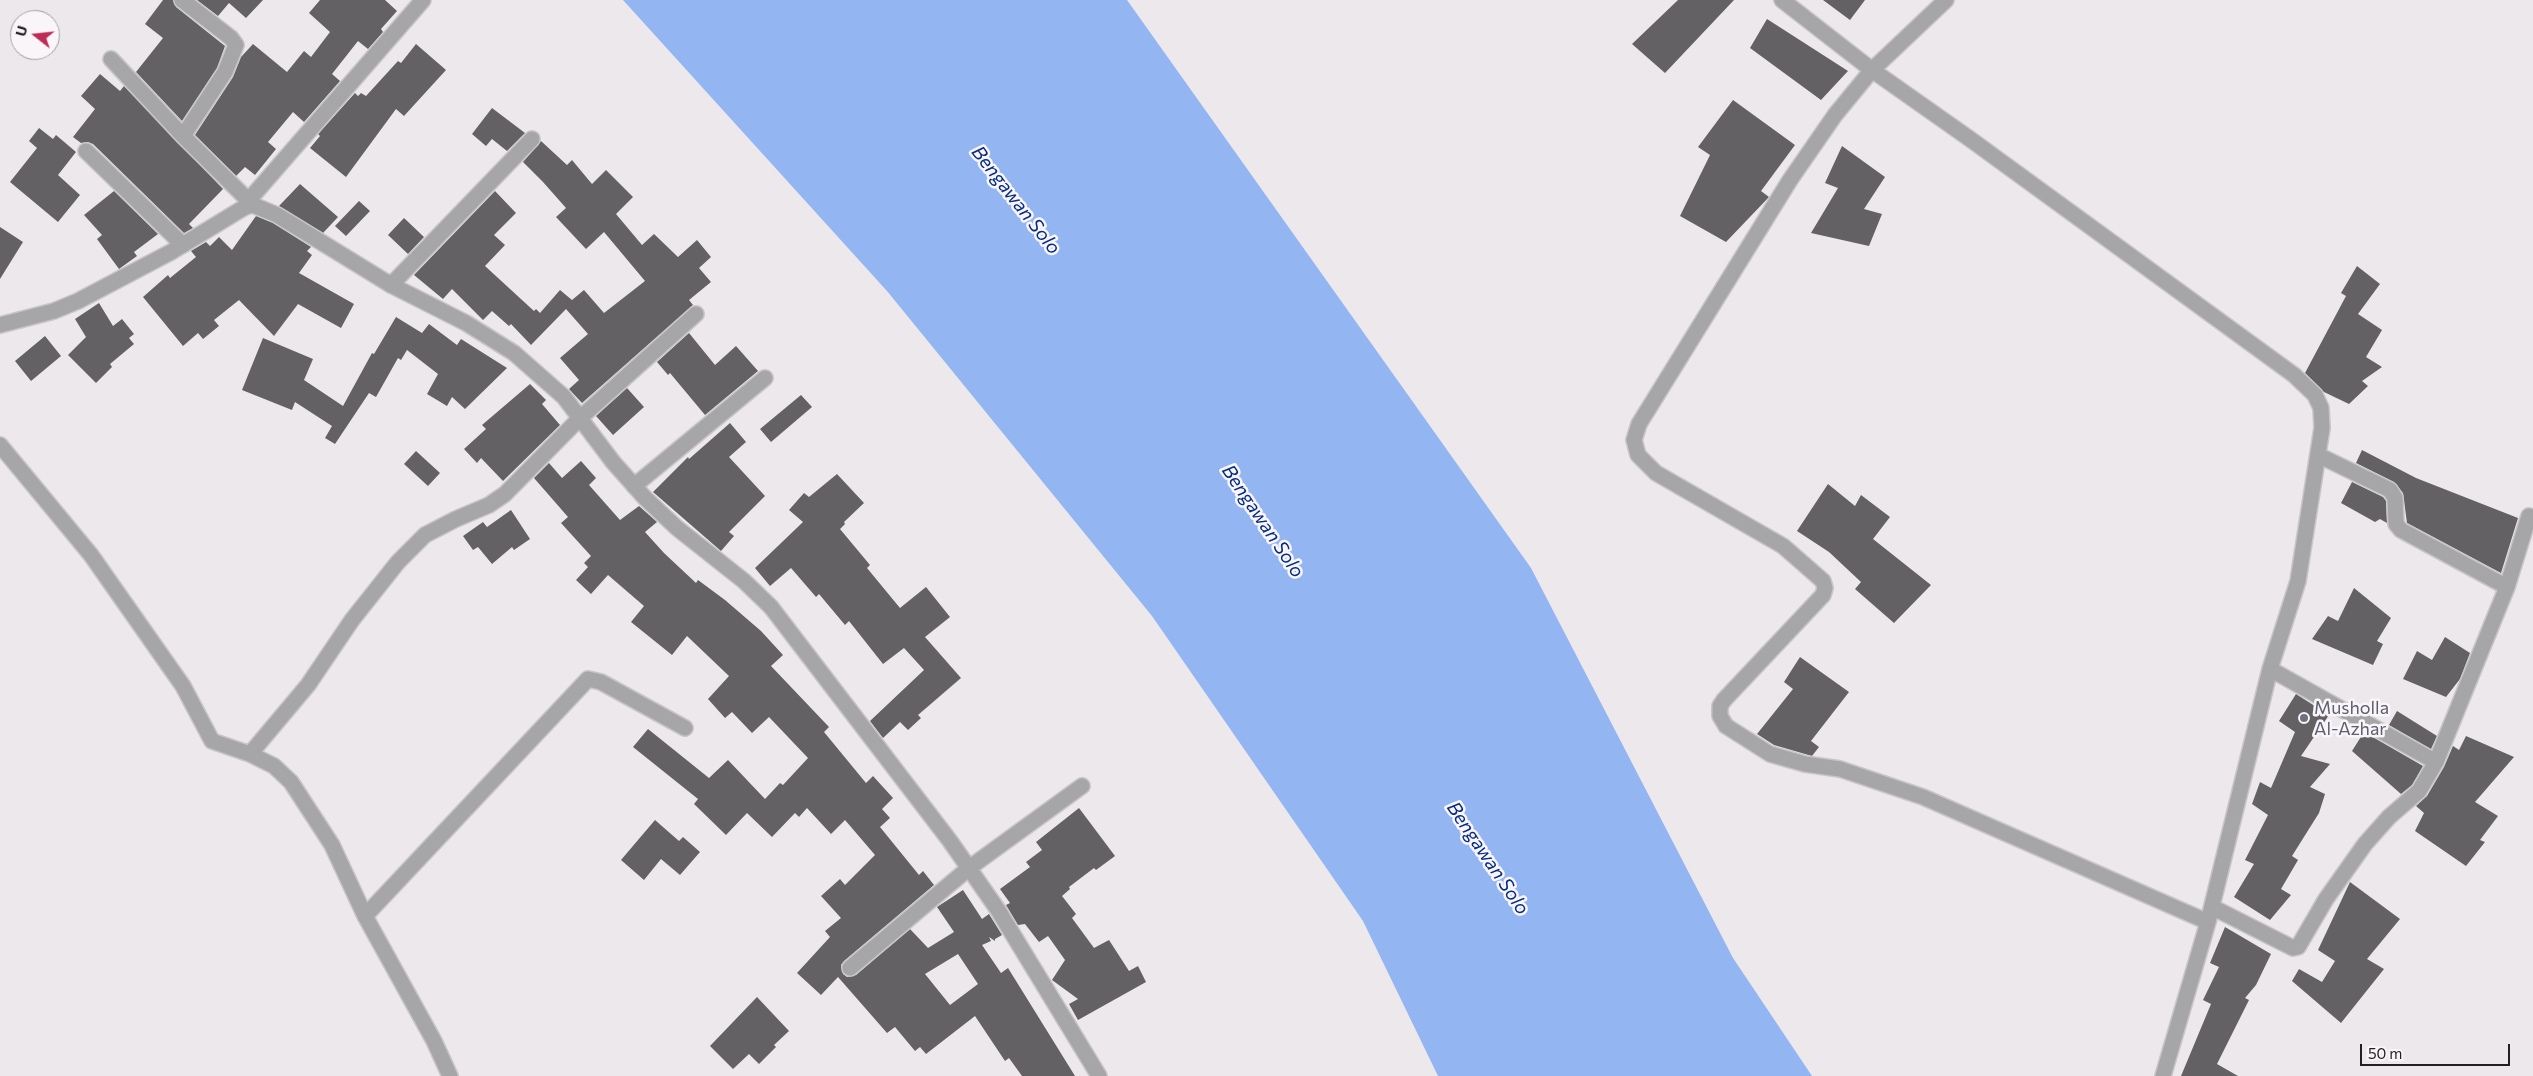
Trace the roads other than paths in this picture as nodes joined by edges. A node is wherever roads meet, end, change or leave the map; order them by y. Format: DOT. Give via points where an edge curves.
graph roads {
  1 [pos="182,0"];
  2 [pos="423,0"];
  3 [pos="1782,0"];
  4 [pos="1946,0"];
  5 [pos="111,59"];
  6 [pos="1872,70"];
  7 [pos="183,136"];
  8 [pos="532,139"];
  9 [pos="86,151"];
  10 [pos="251,202"];
  11 [pos="183,245"];
  12 [pos="391,285"];
  13 [pos="696,314"];
  14 [pos="0,325"];
  15 [pos="765,378"];
  16 [pos="579,419"];
  17 [pos="0,445"];
  18 [pos="2318,455"];
  19 [pos="634,486"];
  20 [pos="2529,516"];
  21 [pos="2507,587"];
  22 [pos="2270,668"];
  23 [pos="685,728"];
  24 [pos="250,754"];
  25 [pos="2436,762"];
  26 [pos="1082,786"];
  27 [pos="969,868"];
  28 [pos="2212,907"];
  29 [pos="365,916"];
  30 [pos="2208,922"];
  31 [pos="850,968"];
  32 [pos="450,1076"];
  33 [pos="1099,1076"];
  34 [pos="2163,1076"];
  1 -- 7 [label="street" via="236,45 225,72"];
  2 -- 10 [label="street"];
  3 -- 6 [label="street"];
  4 -- 6 [label="street"];
  5 -- 7 [label="street"];
  6 -- 18 [label="street" via="2301,380 2315,395 2321,408"];
  6 -- 30 [label="street" via="1835,115 1780,196 1639,424 1634,440 1638,455 1656,473 1783,546 1823,581 1823,595 1724,700 1720,716 1726,726 1770,754 1840,769 1923,797"];
  7 -- 10 [label="street"];
  8 -- 12 [label="street"];
  9 -- 11 [label="street"];
  10 -- 11 [label="street"];
  10 -- 12 [label="street"];
  11 -- 14 [label="street" via="78,301"];
  12 -- 16 [label="street" via="466,323 514,353 564,397"];
  13 -- 16 [label="street"];
  15 -- 19 [label="street"];
  16 -- 19 [label="street"];
  16 -- 24 [label="street" via="505,494 425,536 398,562 352,620 308,685"];
  17 -- 24 [label="street" via="91,555 183,686 212,741"];
  18 -- 21 [label="street" via="2390,490 2395,498 2396,524 2401,530"];
  18 -- 22 [label="street" via="2298,581"];
  19 -- 27 [label="street" via="677,528 744,581 771,607"];
  20 -- 21 [label="street"];
  21 -- 25 [label="street"];
  22 -- 25 [label="street"];
  22 -- 28 [label="street"];
  23 -- 29 [label="street" via="601,682 588,679"];
  24 -- 29 [label="street" via="274,766 291,782 332,845"];
  25 -- 28 [label="street" via="2419,791 2389,817 2366,844 2296,948"];
  26 -- 27 [label="street"];
  27 -- 31 [label="street"];
  27 -- 33 [label="street"];
  28 -- 30 [label="street"];
  29 -- 32 [label="street"];
  30 -- 34 [label="street"];
}
